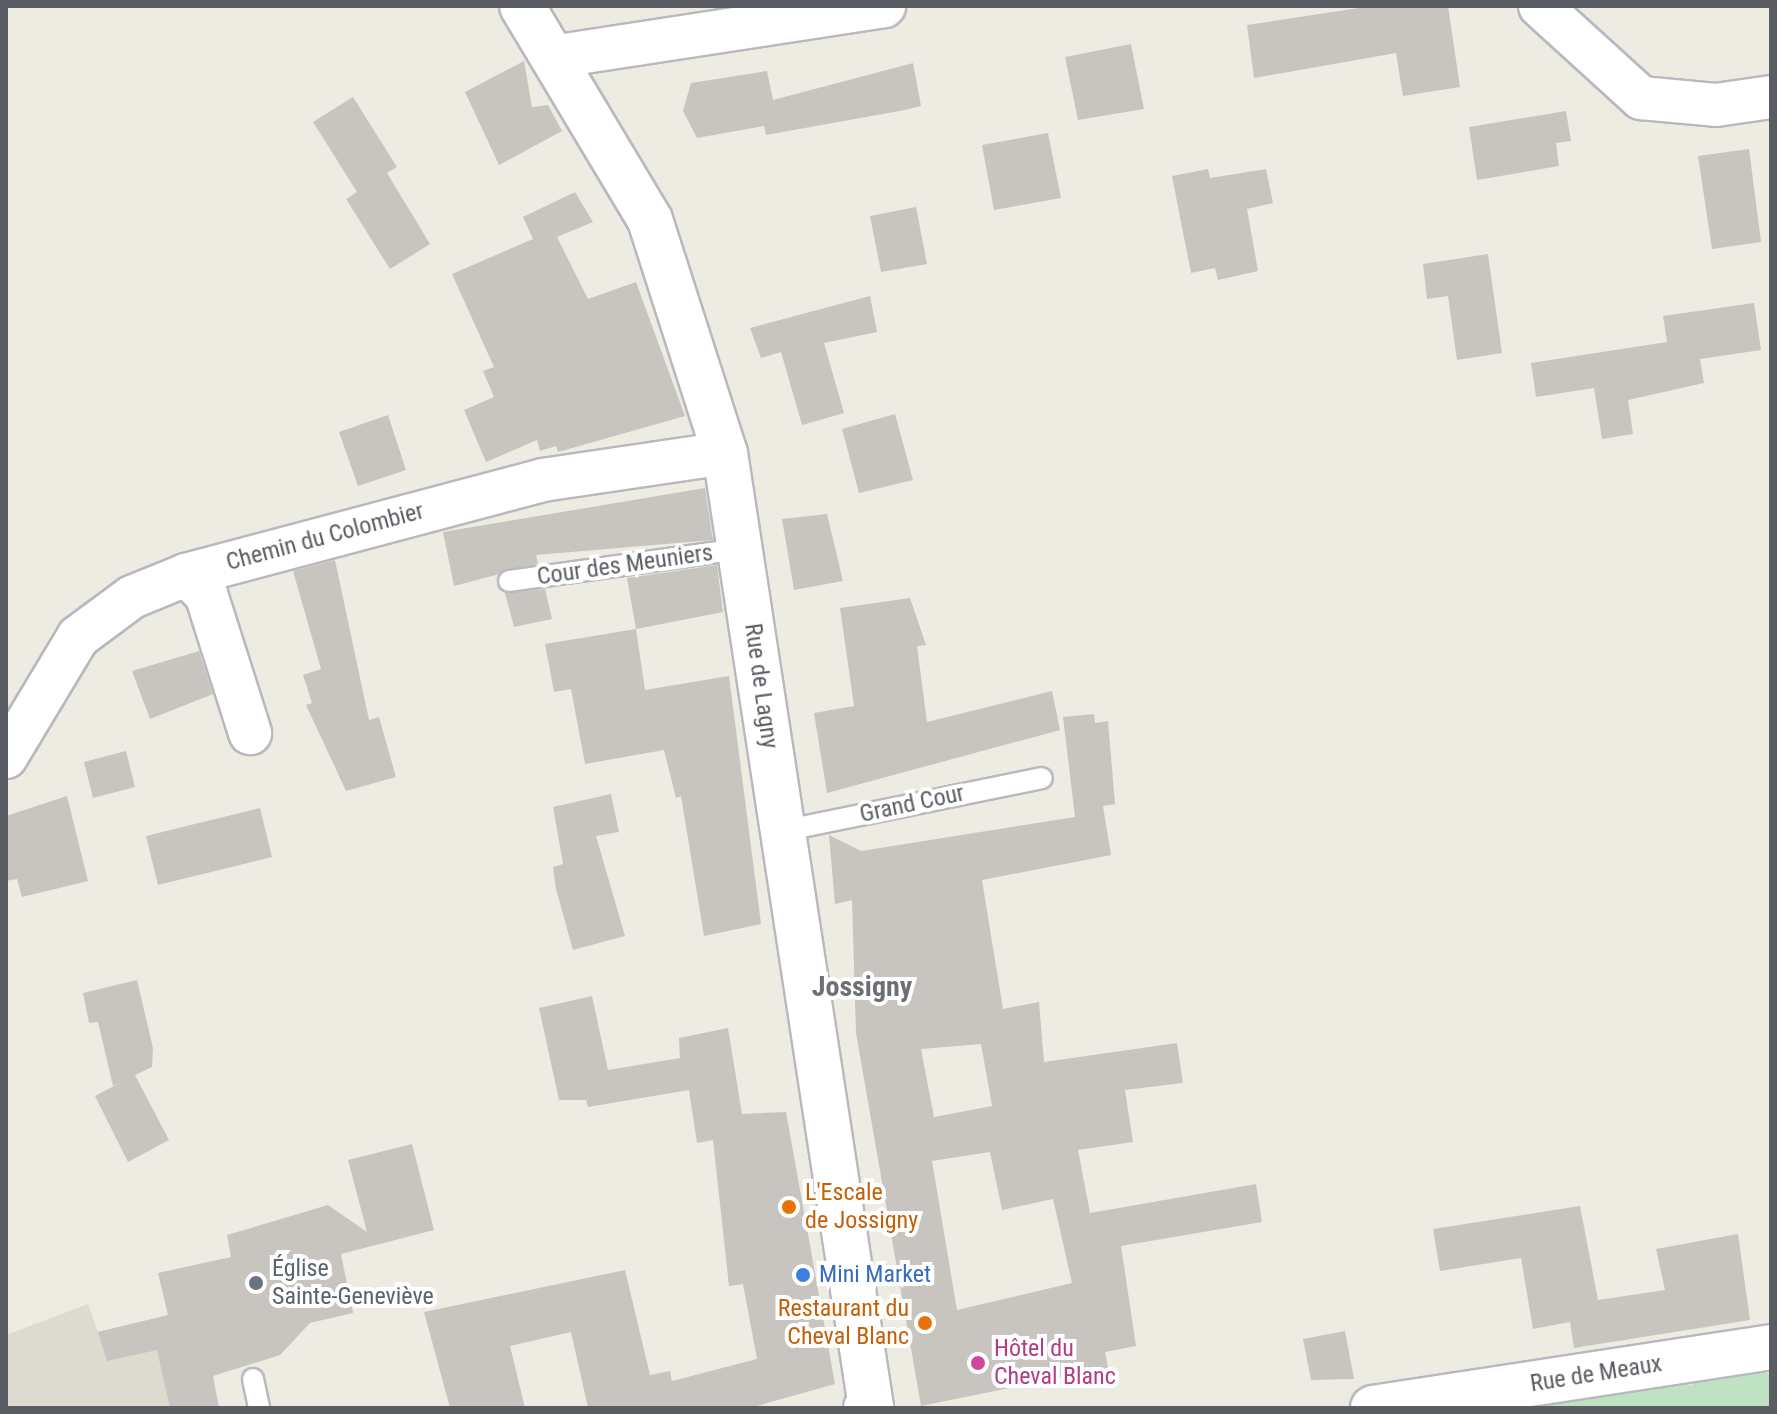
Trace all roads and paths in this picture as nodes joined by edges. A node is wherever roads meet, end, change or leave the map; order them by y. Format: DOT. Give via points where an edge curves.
graph roads {
  1 [pos="522,6"];
  2 [pos="884,6"];
  3 [pos="1540,6"];
  4 [pos="558,56"];
  5 [pos="1771,97"];
  6 [pos="725,453"];
  7 [pos="741,549"];
  8 [pos="186,575"];
  9 [pos="509,581"];
  10 [pos="250,733"];
  11 [pos="6,757"];
  12 [pos="1042,778"];
  13 [pos="782,831"];
  14 [pos="1771,1347"];
  15 [pos="253,1379"];
  16 [pos="259,1408"];
  17 [pos="869,1408"];
  18 [pos="1373,1408"];
  1 -- 4 [label="street, Rue de Lagny"];
  2 -- 4 [label="street"];
  3 -- 5 [label="street" via="1641,98 1716,105"];
  4 -- 6 [label="street, Rue de Lagny" via="650,220"];
  6 -- 7 [label="street, Rue de Lagny"];
  6 -- 8 [label="street, Chemin du Colombier" via="543,480"];
  7 -- 9 [label="lane, Cour des Meuniers"];
  7 -- 13 [label="street, Rue de Lagny"];
  8 -- 10 [label="street" via="206,594"];
  8 -- 11 [label="street, Chemin du Colombier" via="132,597 78,637"];
  12 -- 13 [label="lane, Grand Cour"];
  13 -- 17 [label="street, Rue de Lagny"];
  14 -- 18 [label="street, Rue de Meaux"];
  15 -- 16 [label="lane"];
}
